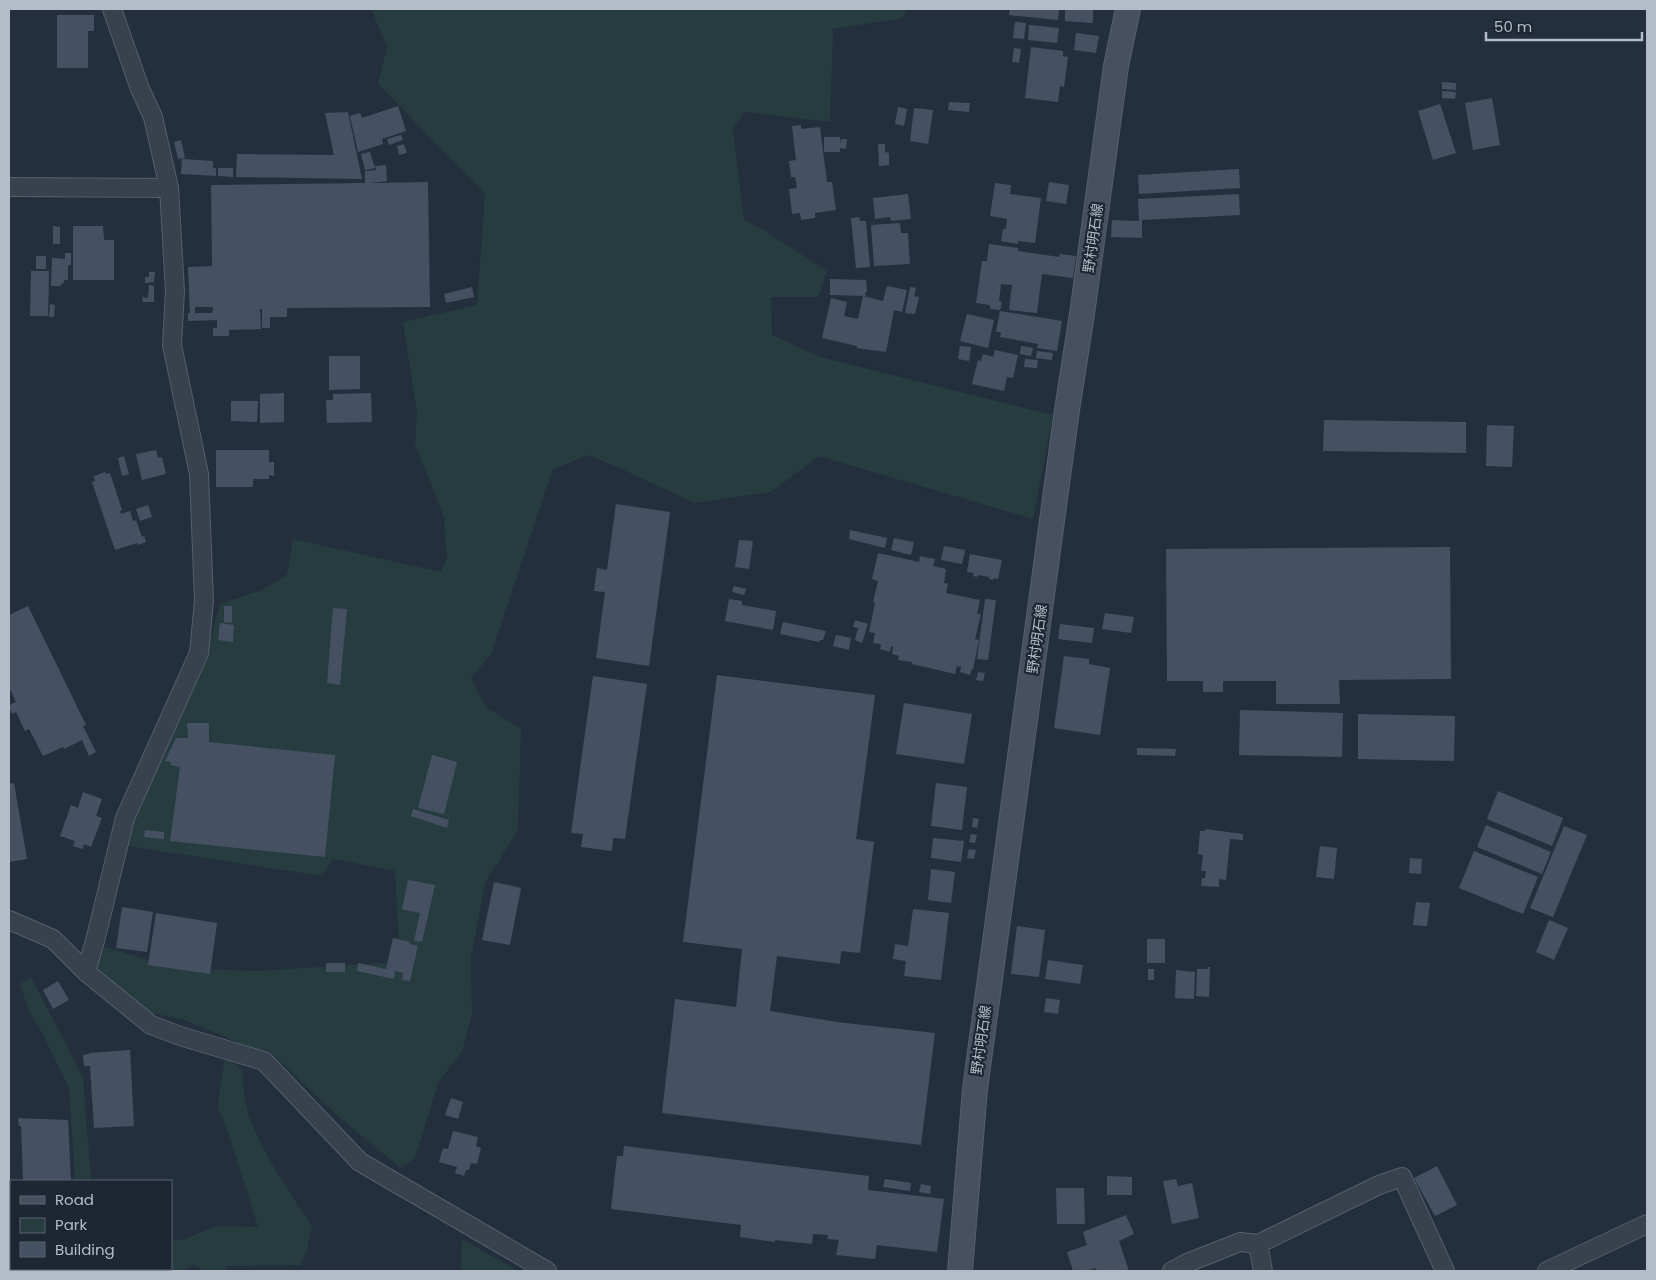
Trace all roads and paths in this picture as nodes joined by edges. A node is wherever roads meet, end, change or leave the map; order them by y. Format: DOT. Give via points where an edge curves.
graph roads {
  1 [pos="112,9"];
  2 [pos="1128,9"];
  3 [pos="9,187"];
  4 [pos="169,188"];
  5 [pos="9,920"];
  6 [pos="86,972"];
  7 [pos="1647,1224"];
  8 [pos="1258,1244"];
  9 [pos="547,1271"];
  10 [pos="960,1271"];
  11 [pos="1172,1271"];
  12 [pos="1263,1271"];
  13 [pos="1444,1271"];
  14 [pos="1547,1271"];
  1 -- 4 [label="street" via="153,117"];
  2 -- 10 [label="main road, 野村明石線" via="1116,66 1065,420 974,1089"];
  3 -- 4 [label="street"];
  4 -- 6 [label="street" via="175,291 172,345 199,474 204,601 199,653 125,818"];
  5 -- 6 [label="street" via="53,939"];
  6 -- 9 [label="street" via="151,1024 264,1061 360,1162"];
  7 -- 14 [label="street"];
  8 -- 11 [label="street" via="1240,1242"];
  8 -- 12 [label="street"];
  8 -- 13 [label="street" via="1402,1177"];
}
